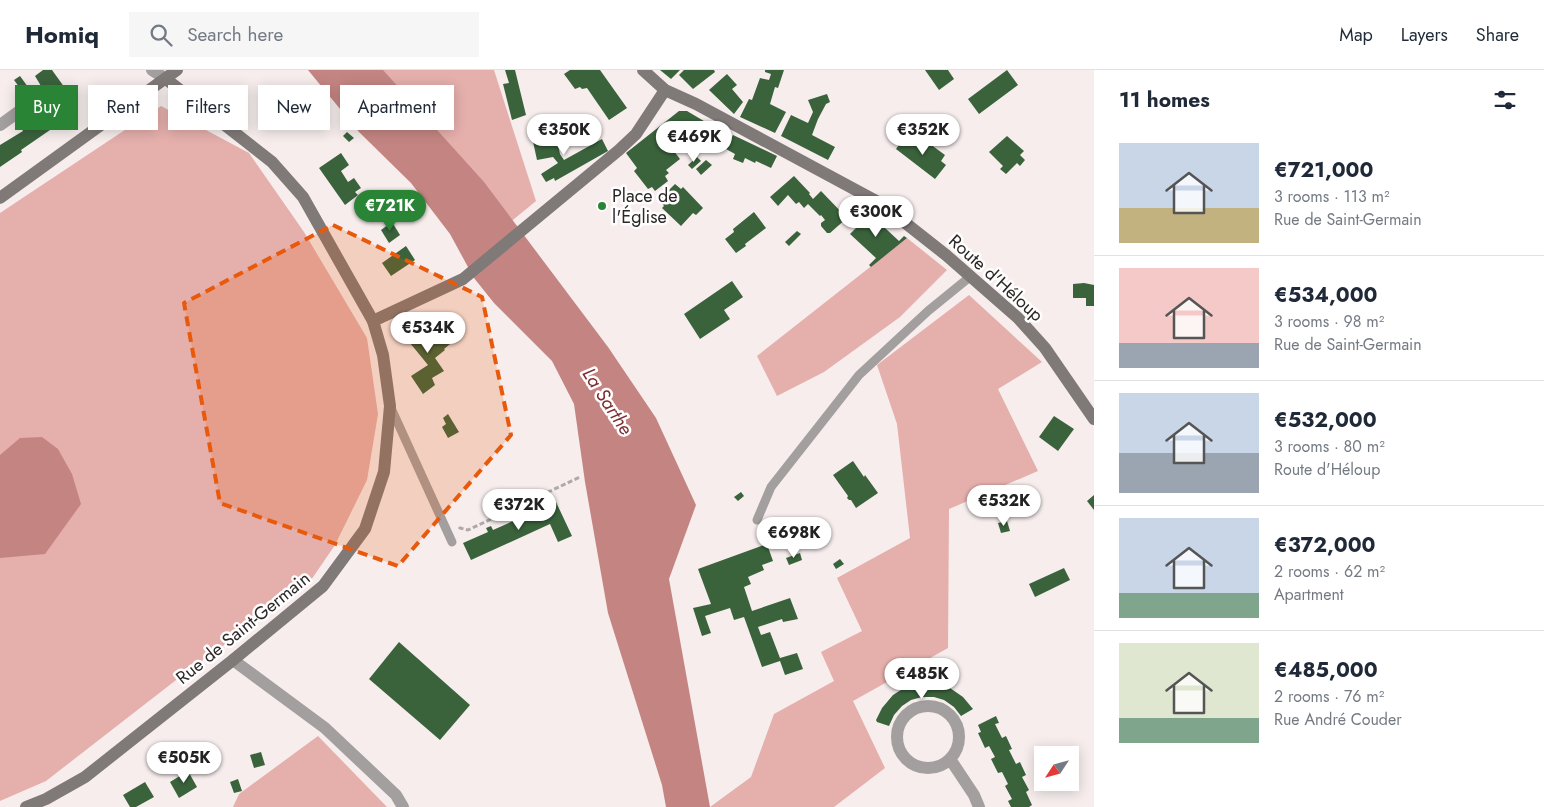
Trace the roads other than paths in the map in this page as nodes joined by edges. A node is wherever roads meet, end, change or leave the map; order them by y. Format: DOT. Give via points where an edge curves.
graph roads {
  1 [pos="152,70"];
  2 [pos="177,70"];
  3 [pos="643,70"];
  4 [pos="166,79"];
  5 [pos="665,90"];
  6 [pos="15,115"];
  7 [pos="0,126"];
  8 [pos="0,198"];
  9 [pos="971,276"];
  10 [pos="373,321"];
  11 [pos="390,406"];
  12 [pos="1094,419"];
  13 [pos="757,520"];
  14 [pos="452,542"];
  15 [pos="233,660"];
  16 [pos="950,759"];
  17 [pos="26,807"];
  18 [pos="403,807"];
  19 [pos="979,807"];
  1 -- 4 [label="street"];
  2 -- 4 [label="street"];
  3 -- 5 [label="street, Route d'Héloup"];
  4 -- 8 [label="street"];
  4 -- 10 [label="street, Rue de Saint-Germain" via="272,162 303,197"];
  5 -- 9 [label="street, Route d'Héloup" via="880,203"];
  5 -- 10 [label="street" via="636,134 619,150 463,280"];
  6 -- 7 [label="street"];
  9 -- 12 [label="street, Route d'Héloup" via="1018,318 1044,348"];
  9 -- 13 [label="lane" via="859,375 771,487"];
  10 -- 11 [label="street, Rue de Saint-Germain" via="383,355"];
  11 -- 14 [label="lane"];
  11 -- 15 [label="street, Rue de Saint-Germain" via="384,472 365,529 324,586"];
  15 -- 17 [label="street, Rue de Saint-Germain" via="85,776"];
  15 -- 18 [label="street" via="325,728 396,795"];
  16 -- 16 [label="street" via="959,740 954,720 947,712 927,706 908,713 902,720 897,740 905,758 923,768 933,768"];
  16 -- 19 [label="street"];
}
